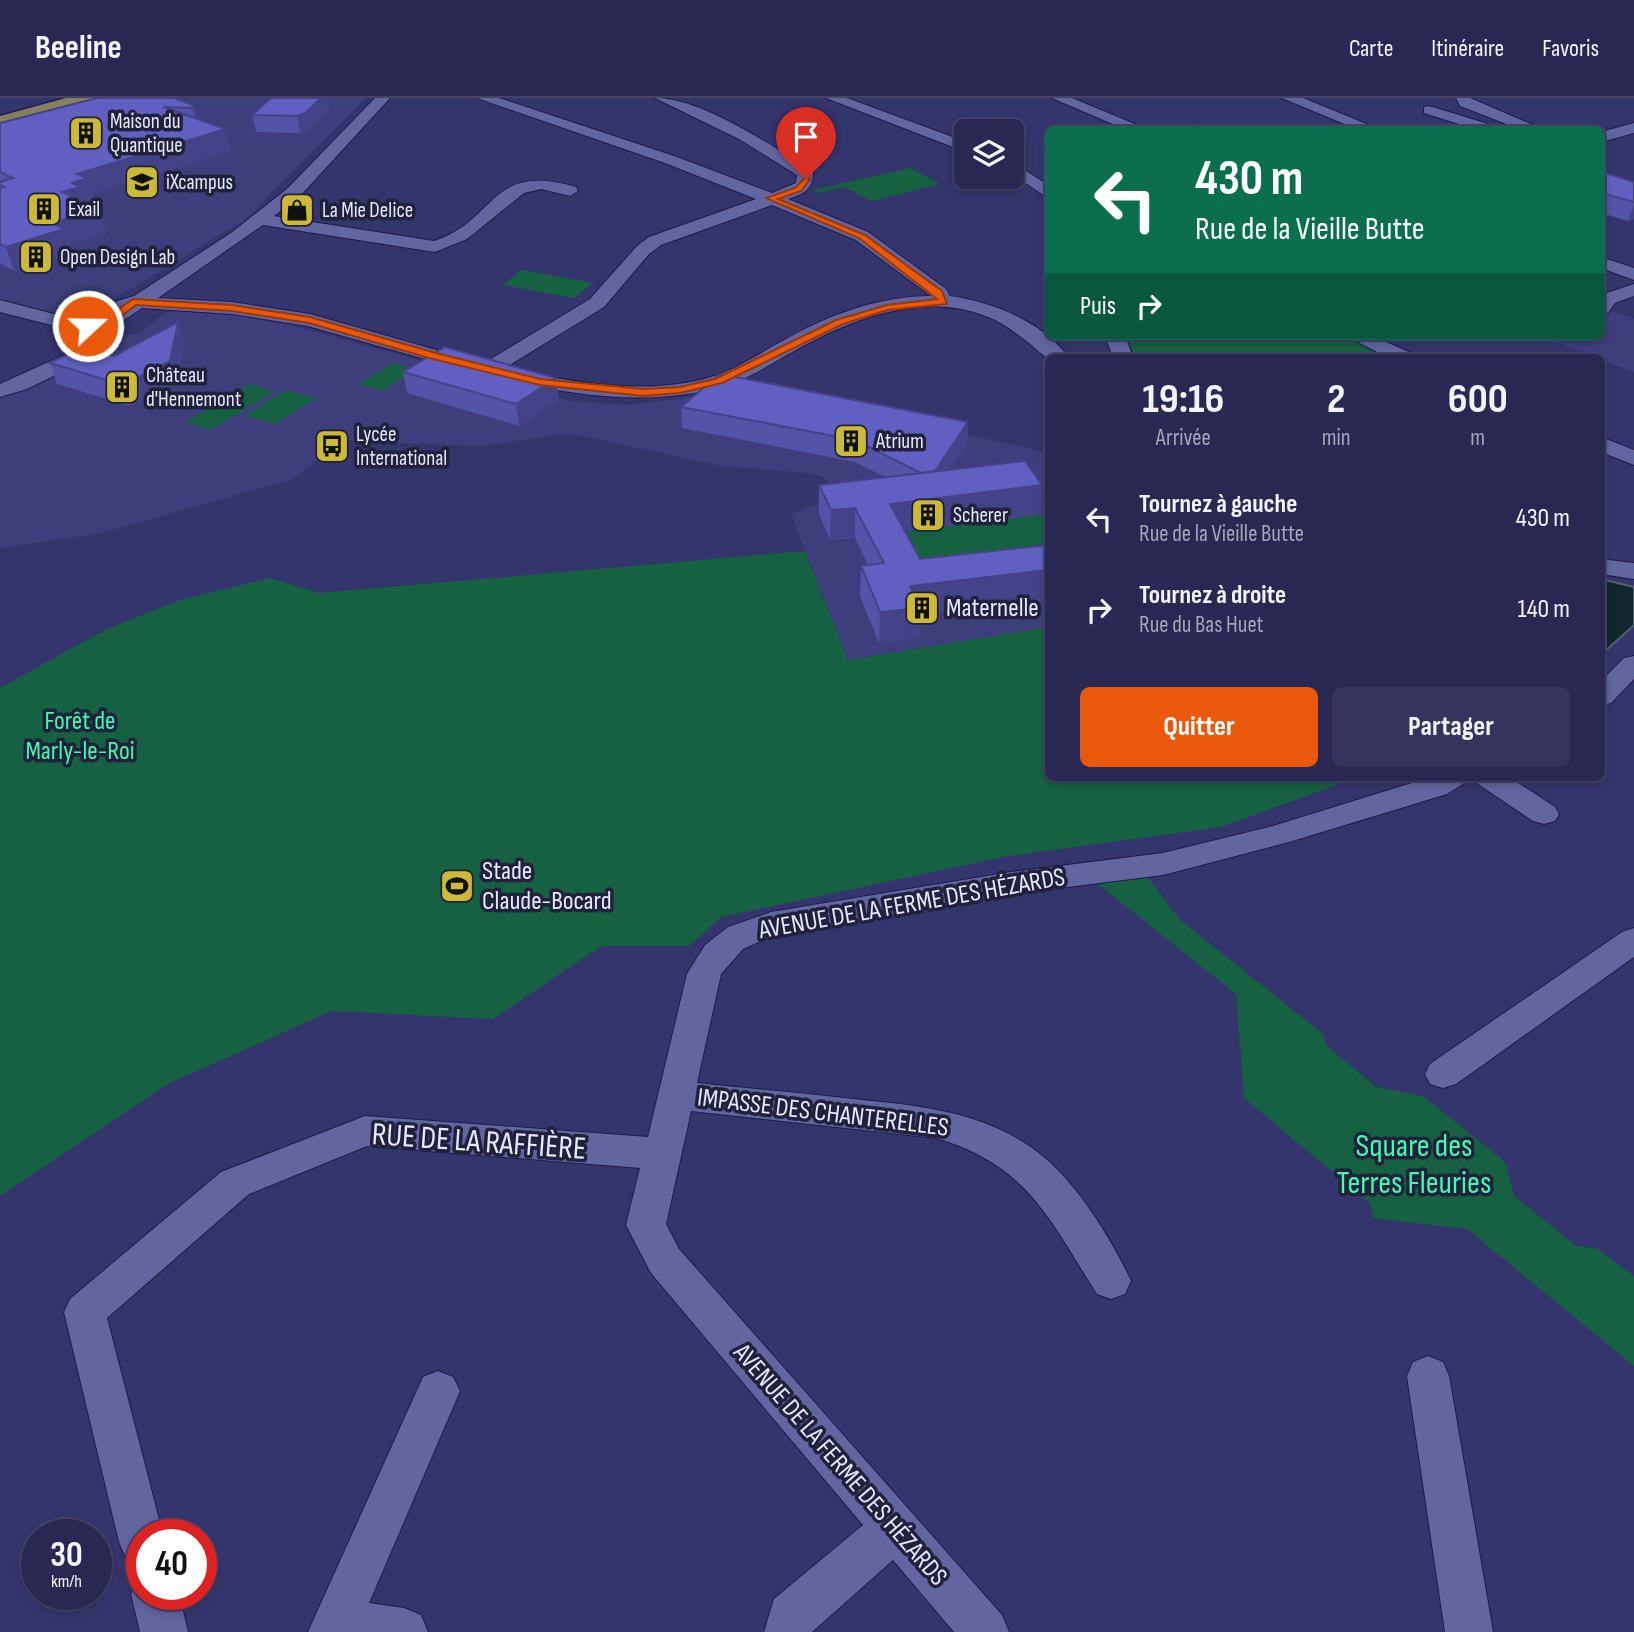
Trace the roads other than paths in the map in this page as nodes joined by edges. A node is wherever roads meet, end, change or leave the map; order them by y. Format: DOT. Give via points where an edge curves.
graph roads {
  1 [pos="86,98"];
  2 [pos="103,98"];
  3 [pos="383,98"];
  4 [pos="487,98"];
  5 [pos="662,98"];
  6 [pos="833,98"];
  7 [pos="1289,98"];
  8 [pos="1463,98"];
  9 [pos="1054,101"];
  10 [pos="1429,110"];
  11 [pos="1506,119"];
  12 [pos="0,124"];
  13 [pos="1106,126"];
  14 [pos="1130,126"];
  15 [pos="1364,126"];
  16 [pos="1470,126"];
  17 [pos="1482,126"];
  18 [pos="1526,126"];
  19 [pos="1634,128"];
  20 [pos="1605,136"];
  21 [pos="954,143"];
  22 [pos="1024,175"];
  23 [pos="1045,190"];
  24 [pos="570,191"];
  25 [pos="770,198"];
  26 [pos="260,219"];
  27 [pos="1605,263"];
  28 [pos="1634,274"];
  29 [pos="1634,290"];
  30 [pos="133,302"];
  31 [pos="943,302"];
  32 [pos="1605,302"];
  33 [pos="0,306"];
  34 [pos="96,324"];
  35 [pos="1365,340"];
  36 [pos="1054,354"];
  37 [pos="1397,354"];
  38 [pos="488,370"];
  39 [pos="0,391"];
  40 [pos="1605,446"];
  41 [pos="1634,458"];
  42 [pos="1605,567"];
  43 [pos="1634,571"];
  44 [pos="1634,664"];
  45 [pos="1605,692"];
  46 [pos="1446,781"];
  47 [pos="1494,781"];
  48 [pos="1544,814"];
  49 [pos="1634,940"];
  50 [pos="1443,1074"];
  51 [pos="677,1095"];
  52 [pos="663,1154"];
  53 [pos="1111,1281"];
  54 [pos="1429,1376"];
  55 [pos="438,1391"];
  56 [pos="136,1519"];
  57 [pos="894,1529"];
  58 [pos="159,1610"];
  59 [pos="164,1632"];
  60 [pos="332,1632"];
  61 [pos="344,1632"];
  62 [pos="404,1632"];
  63 [pos="788,1632"];
  64 [pos="985,1632"];
  65 [pos="1469,1632"];
  1 -- 12 [label="main road"];
  2 -- 12 [label="main road"];
  3 -- 26 [label="street" via="293,193"];
  4 -- 25 [label="street"];
  5 -- 25 [label="street" via="745,136 805,173 798,190"];
  6 -- 21 [label="street"];
  7 -- 15 [label="street"];
  8 -- 11 [label="street" via="1475,108"];
  9 -- 13 [label="street"];
  9 -- 14 [label="street"];
  10 -- 16 [label="street"];
  11 -- 17 [label="street"];
  11 -- 18 [label="street"];
  19 -- 20 [label="street"];
  22 -- 23 [label="street"];
  24 -- 26 [label="street" via="534,184 513,192 453,243 435,247"];
  25 -- 31 [label="street" via="862,236 939,293"];
  25 -- 38 [label="street" via="656,242 643,250 597,303"];
  26 -- 30 [label="street"];
  27 -- 28 [label="street"];
  29 -- 32 [label="street"];
  30 -- 34 [label="street" via="108,322"];
  30 -- 38 [label="street" via="232,308 310,320"];
  31 -- 36 [label="street" via="992,311"];
  31 -- 38 [label="street" via="887,308 840,322 734,375 680,390 593,389"];
  33 -- 34 [label="street" via="81,327"];
  34 -- 39 [label="street" via="83,354 20,386"];
  35 -- 37 [label="street"];
  40 -- 41 [label="street"];
  42 -- 43 [label="street"];
  44 -- 45 [label="street"];
  46 -- 51 [label="street, AVENUE DE LA FERME DES HÉZARDS" via="1278,835 1163,864 998,886 771,924 741,934 716,950 704,974"];
  47 -- 48 [label="street"];
  49 -- 50 [label="street"];
  51 -- 52 [label="street, AVENUE DE LA FERME DES HÉZARDS"];
  51 -- 53 [label="street, IMPASSE DES CHANTERELLES" via="936,1123 967,1132 1032,1170"];
  52 -- 56 [label="street, RUE DE LA RAFFIÈRE" via="365,1130 235,1183 85,1312"];
  52 -- 57 [label="street, AVENUE DE LA FERME DES HÉZARDS" via="646,1225 665,1261"];
  54 -- 65 [label="street"];
  55 -- 60 [label="street"];
  57 -- 63 [label="street" via="791,1616"];
  57 -- 64 [label="street, AVENUE DE LA FERME DES HÉZARDS"];
  58 -- 59 [label="street"];
  61 -- 62 [label="street" via="369,1627"];
}
